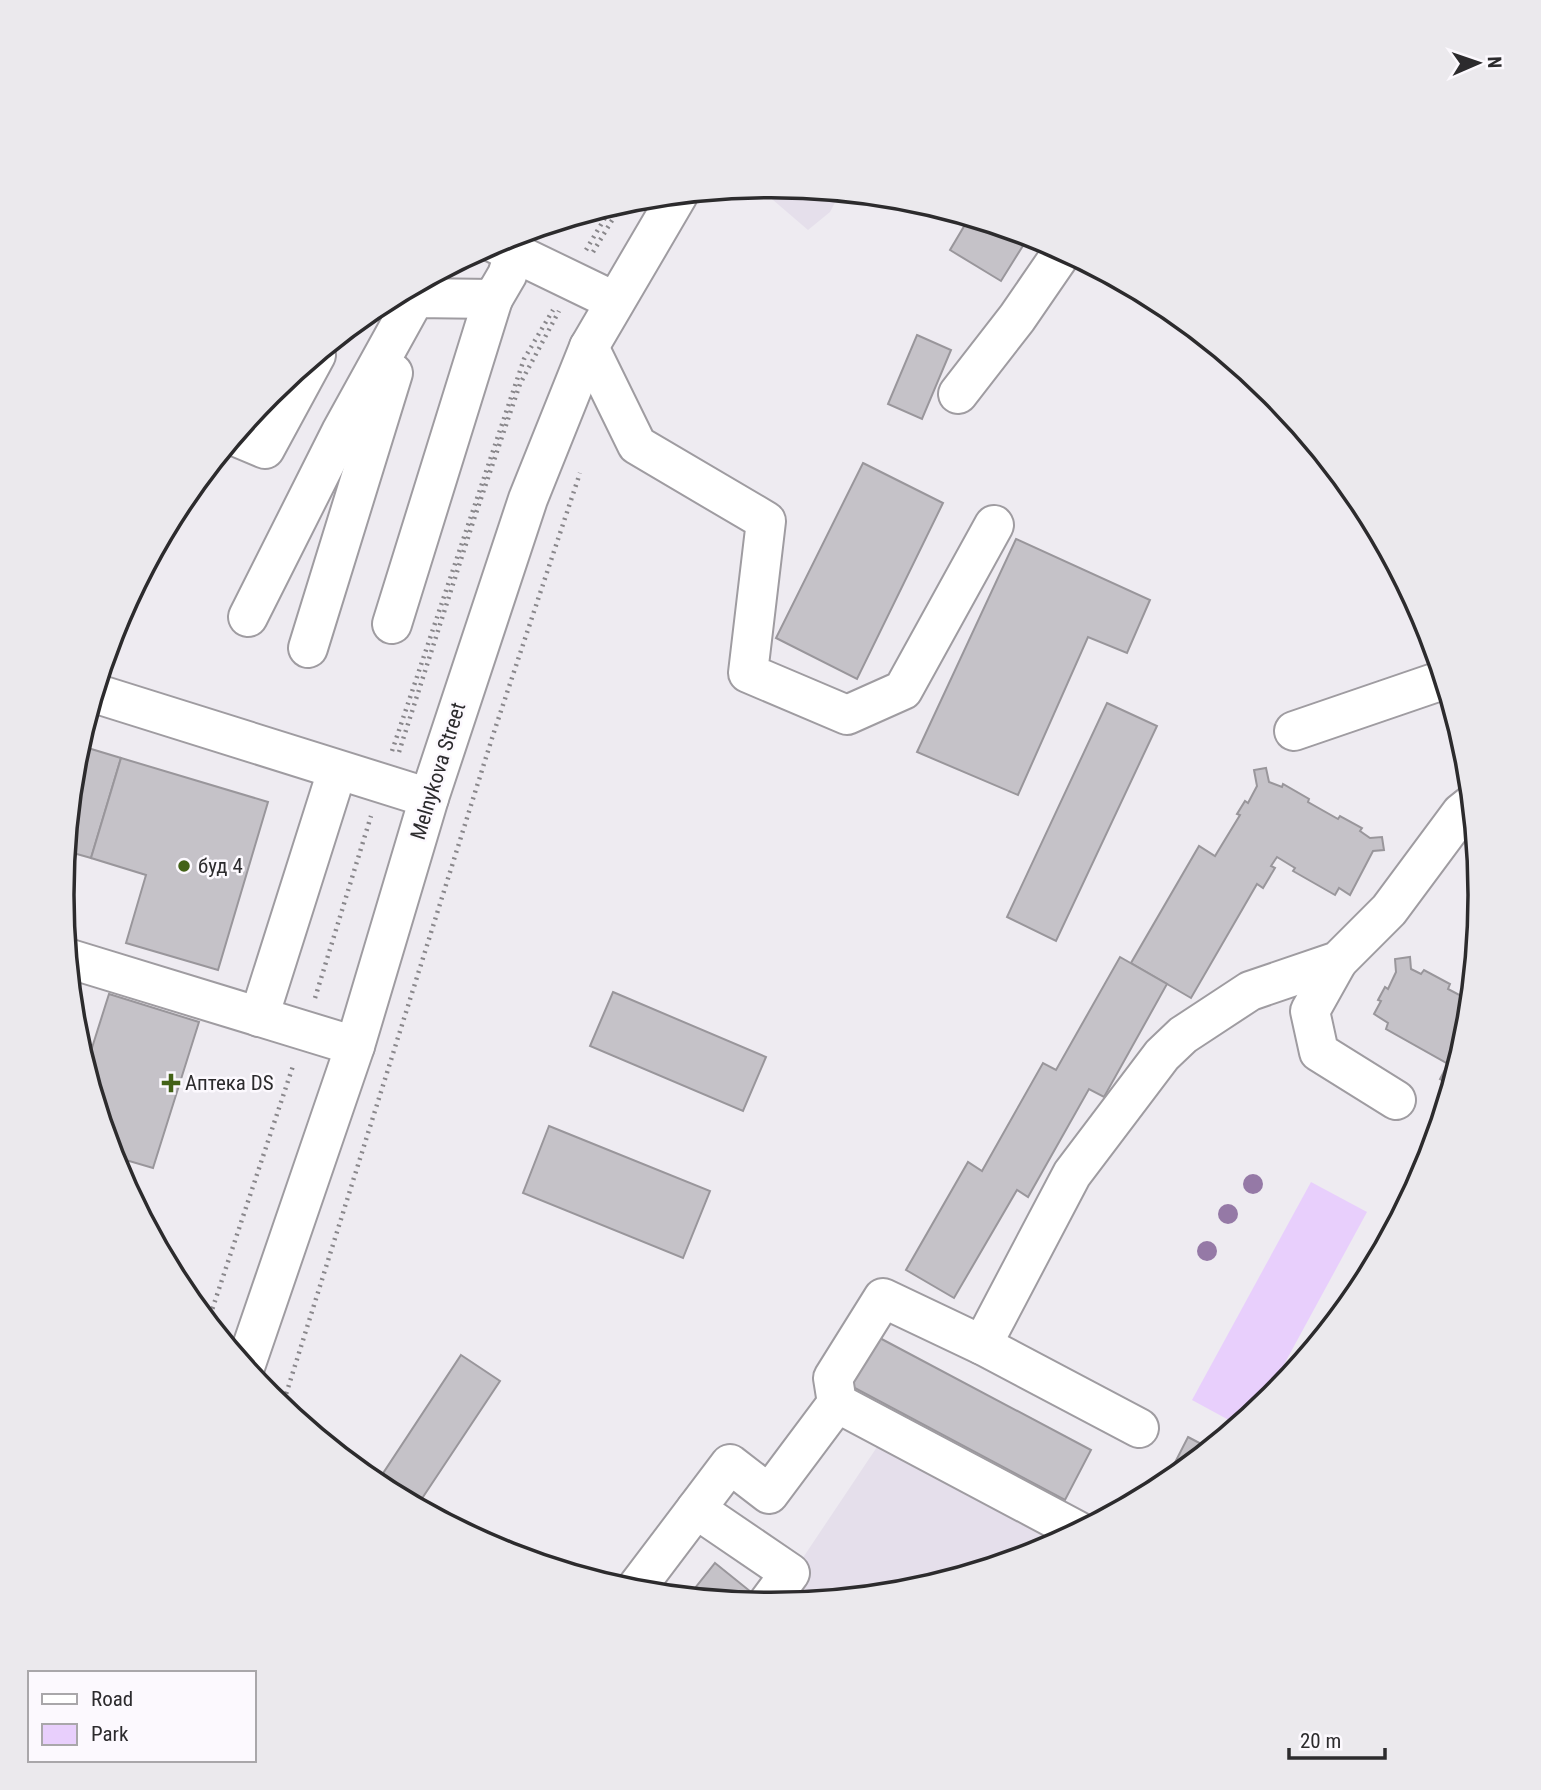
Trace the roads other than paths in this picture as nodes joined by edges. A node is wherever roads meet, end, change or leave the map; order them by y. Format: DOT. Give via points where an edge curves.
graph roads {
  1 [pos="672,205"];
  2 [pos="509,249"];
  3 [pos="504,251"];
  4 [pos="1057,260"];
  5 [pos="415,298"];
  6 [pos="493,299"];
  7 [pos="614,301"];
  8 [pos="589,347"];
  9 [pos="303,378"];
  10 [pos="958,394"];
  11 [pos="242,440"];
  12 [pos="994,525"];
  13 [pos="248,617"];
  14 [pos="392,624"];
  15 [pos="308,648"];
  16 [pos="1435,683"];
  17 [pos="103,695"];
  18 [pos="1294,732"];
  19 [pos="337,771"];
  20 [pos="429,799"];
  21 [pos="1463,812"];
  22 [pos="77,961"];
  23 [pos="1338,961"];
  24 [pos="1250,990"];
  25 [pos="259,1017"];
  26 [pos="1315,1035"];
  27 [pos="355,1046"];
  28 [pos="1395,1100"];
  29 [pos="982,1345"];
  30 [pos="248,1357"];
  31 [pos="837,1404"];
  32 [pos="1139,1428"];
  33 [pos="696,1509"];
  34 [pos="1067,1525"];
  35 [pos="642,1580"];
  36 [pos="776,1592"];
  1 -- 7 [label="street, Melnykova Street"];
  2 -- 7 [label="street"];
  3 -- 6 [label="street" via="507,275"];
  4 -- 10 [label="street"];
  5 -- 6 [label="street"];
  5 -- 13 [label="street"];
  5 -- 15 [label="street"];
  6 -- 14 [label="street"];
  7 -- 8 [label="street, Melnykova Street"];
  8 -- 12 [label="street" via="637,445 766,521 748,673 847,715 903,690"];
  8 -- 20 [label="street, Melnykova Street" via="527,499"];
  9 -- 11 [label="street" via="265,449"];
  16 -- 18 [label="street"];
  17 -- 19 [label="street"];
  19 -- 20 [label="street"];
  19 -- 25 [label="street"];
  20 -- 27 [label="street, Melnykova Street"];
  21 -- 23 [label="street" via="1389,911"];
  22 -- 25 [label="street"];
  23 -- 24 [label="street"];
  23 -- 26 [label="street" via="1310,1011"];
  24 -- 26 [label="street"];
  24 -- 29 [label="street" via="1183,1035 1137,1087 1073,1174"];
  25 -- 27 [label="street"];
  26 -- 28 [label="street" via="1319,1052"];
  27 -- 30 [label="street, Melnykova Street"];
  29 -- 31 [label="street" via="883,1298 833,1378"];
  29 -- 32 [label="street"];
  31 -- 33 [label="street" via="769,1494 730,1464"];
  31 -- 34 [label="street"];
  33 -- 35 [label="street"];
  33 -- 36 [label="street" via="790,1573"];
}
